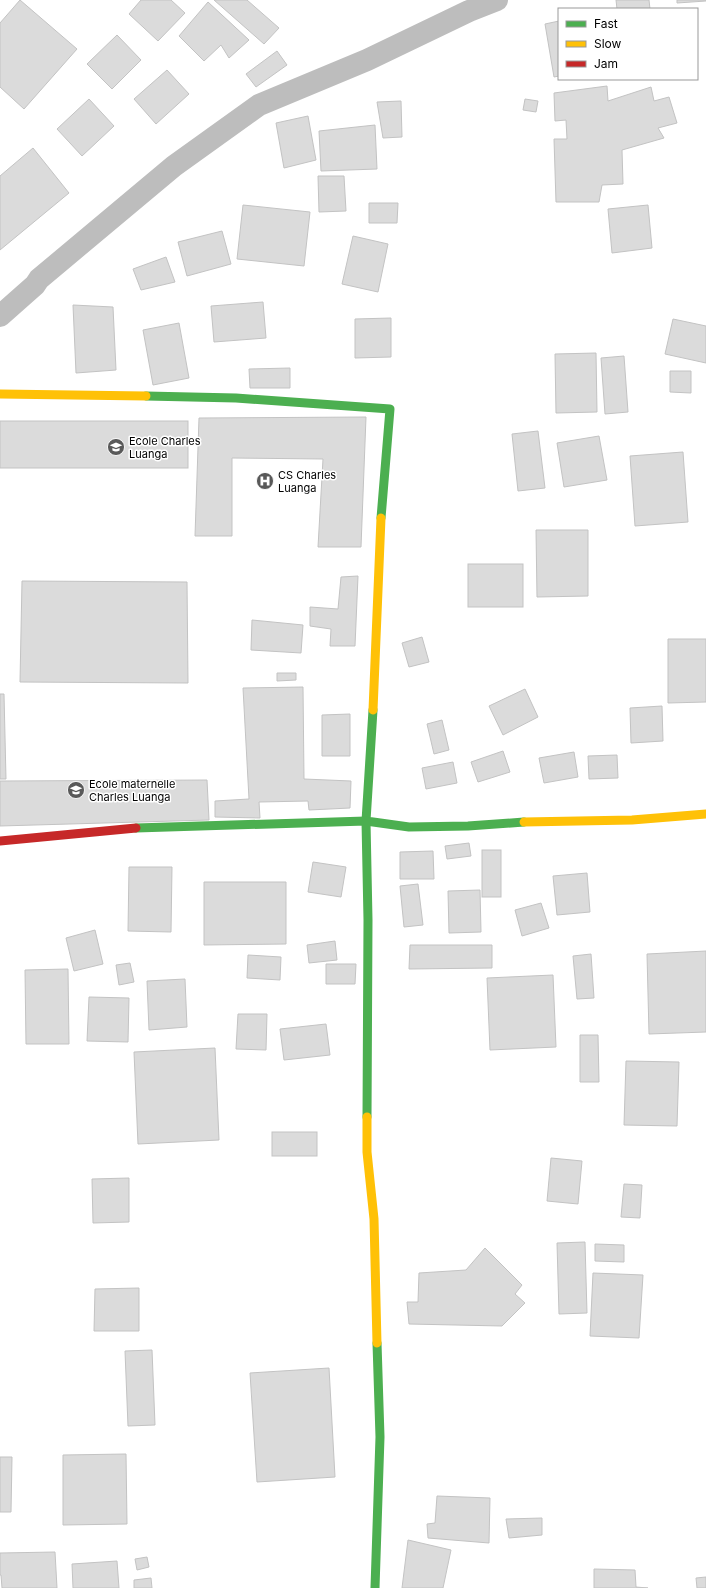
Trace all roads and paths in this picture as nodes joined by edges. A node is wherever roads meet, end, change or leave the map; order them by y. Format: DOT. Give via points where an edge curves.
graph roads {
  1 [pos="496,0"];
  2 [pos="0,316"];
  3 [pos="0,394"];
  4 [pos="706,814"];
  5 [pos="366,821"];
  6 [pos="0,841"];
  7 [pos="375,1588"];
  1 -- 2 [label="street" via="367,60 259,105 174,166"];
  3 -- 5 [label="street" via="236,398 390,409 380,537"];
  4 -- 5 [label="street" via="632,820 468,826 409,827"];
  5 -- 6 [label="street" via="132,828"];
  5 -- 7 [label="street" via="367,1152 374,1219 380,1437"];
}
